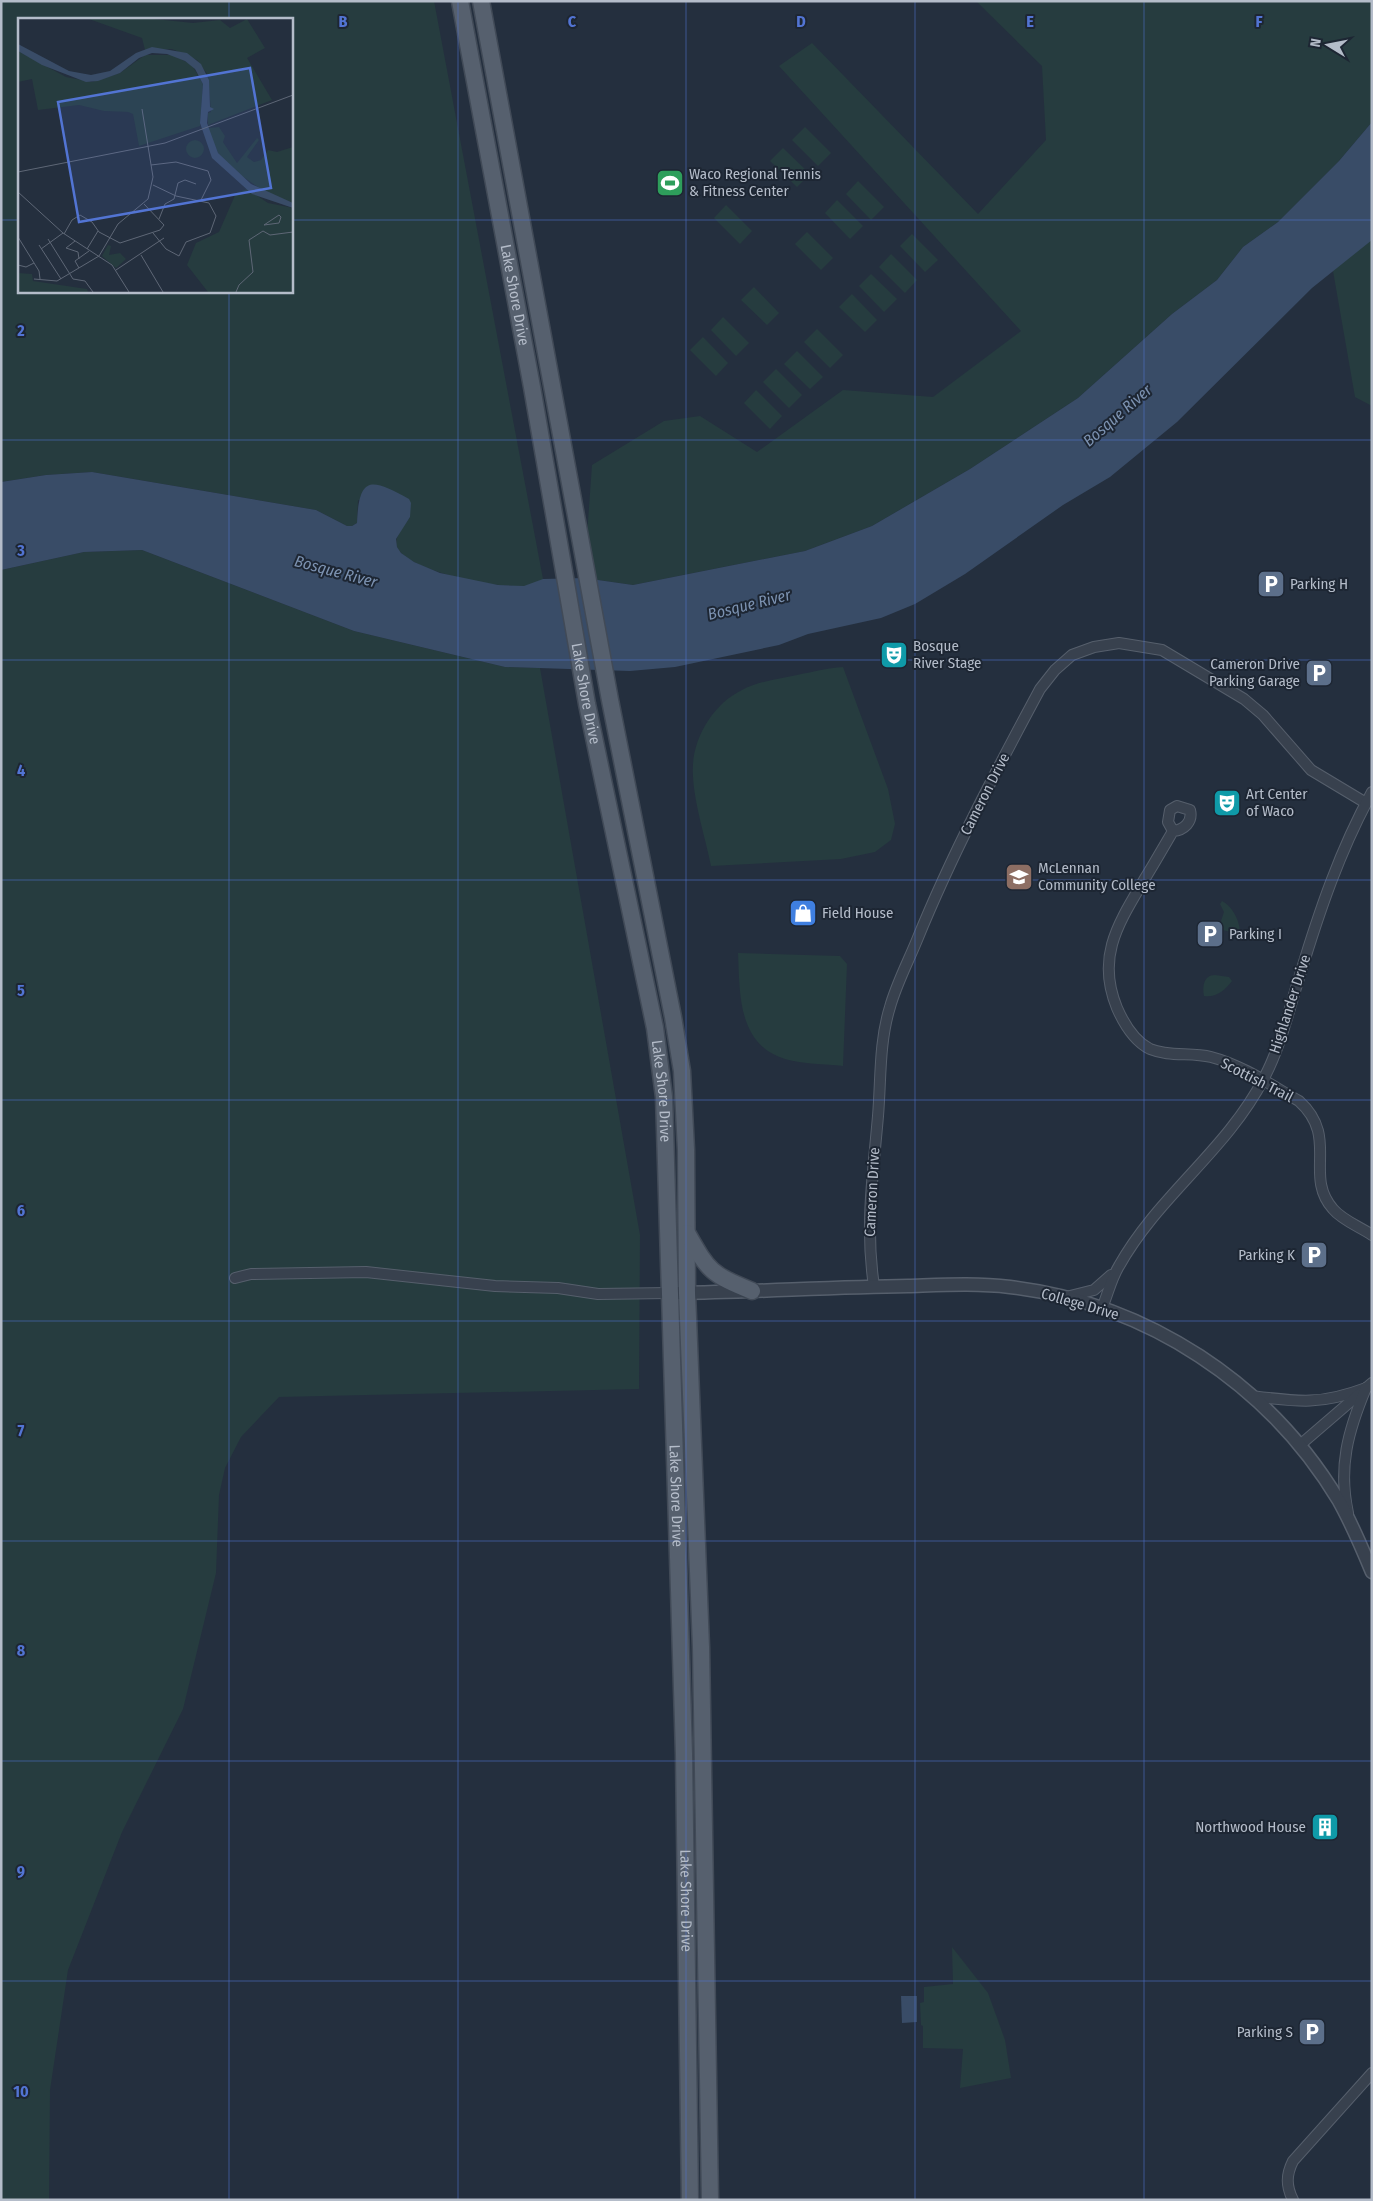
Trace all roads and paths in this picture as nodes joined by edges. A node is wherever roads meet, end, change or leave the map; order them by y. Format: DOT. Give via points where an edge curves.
graph roads {
  1 [pos="460,1"];
  2 [pos="481,1"];
  3 [pos="1372,792"];
  4 [pos="1366,803"];
  5 [pos="1173,831"];
  6 [pos="1263,1081"];
  7 [pos="687,1232"];
  8 [pos="1372,1235"];
  9 [pos="1118,1266"];
  10 [pos="234,1278"];
  11 [pos="874,1286"];
  12 [pos="752,1291"];
  13 [pos="669,1293"];
  14 [pos="687,1293"];
  15 [pos="1066,1297"];
  16 [pos="1102,1308"];
  17 [pos="1369,1385"];
  18 [pos="1252,1396"];
  19 [pos="1300,1445"];
  20 [pos="1351,1524"];
  21 [pos="1372,1572"];
  22 [pos="1372,2073"];
  23 [pos="690,2200"];
  24 [pos="710,2200"];
  25 [pos="1293,2200"];
  1 -- 13 [label="main road, Lake Shore Drive" via="587,704 655,1028 668,1169"];
  2 -- 7 [label="main road, Lake Shore Drive" via="610,700 678,1044 686,1150"];
  3 -- 4 [label="street, Highlander Drive"];
  4 -- 6 [label="street, Highlander Drive" via="1321,905"];
  4 -- 11 [label="street, Cameron Drive" via="1311,770 1263,715 1244,699 1162,650 1119,643 1094,646 1072,656 1055,670 1040,689 972,817 890,1007 883,1038 871,1176 869,1255"];
  5 -- 6 [label="street, Scottish Trail" via="1130,902 1112,941 1108,960 1113,996 1130,1031 1152,1049 1231,1063"];
  6 -- 8 [label="street, Scottish Trail" via="1309,1110 1317,1124 1321,1152 1320,1181 1327,1200 1334,1210"];
  6 -- 9 [label="street, Highlander Drive" via="1229,1134 1145,1227"];
  7 -- 12 [label="main road" via="712,1272"];
  7 -- 14 [label="main road, Lake Shore Drive"];
  9 -- 15 [label="street, Highlander Drive" via="1094,1290"];
  9 -- 16 [label="street, Highlander Drive"];
  10 -- 13 [label="street" via="251,1274 366,1272 598,1294"];
  11 -- 12 [label="street, College Drive"];
  11 -- 15 [label="street, College Drive" via="980,1284"];
  12 -- 14 [label="street, College Drive"];
  13 -- 14 [label="street, College Drive"];
  13 -- 23 [label="main road, Lake Shore Drive" via="684,1754"];
  14 -- 24 [label="main road, Lake Shore Drive" via="701,1647"];
  15 -- 16 [label="street, College Drive"];
  16 -- 18 [label="street, College Drive" via="1170,1338 1222,1371"];
  17 -- 18 [label="street" via="1342,1397 1316,1402"];
  17 -- 19 [label="street"];
  17 -- 20 [label="street" via="1349,1435 1344,1463 1343,1490"];
  18 -- 19 [label="street, College Drive"];
  19 -- 20 [label="street, College Drive"];
  20 -- 21 [label="street, College Drive"];
  22 -- 25 [label="street" via="1293,2161 1287,2179"];
}
